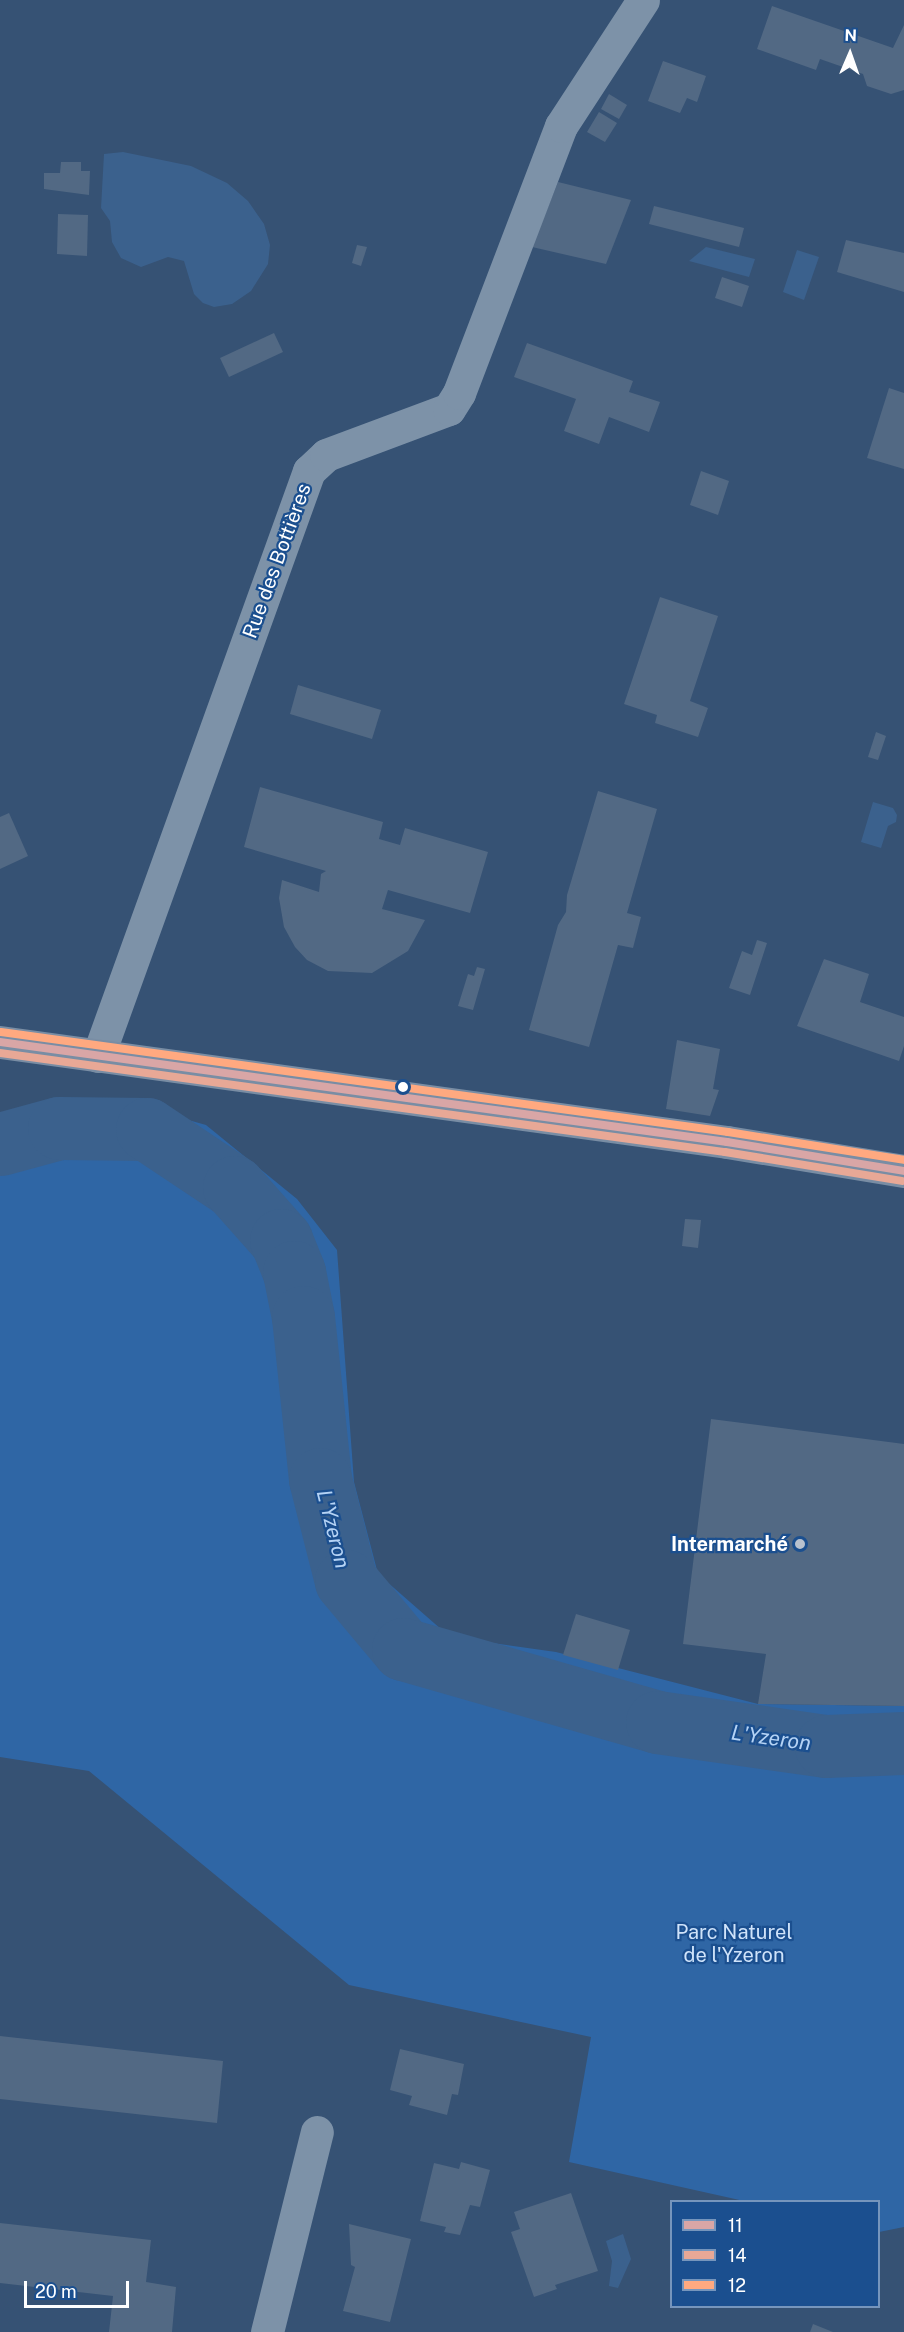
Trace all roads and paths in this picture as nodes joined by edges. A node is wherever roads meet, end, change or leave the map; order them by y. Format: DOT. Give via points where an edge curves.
graph roads {
  1 [pos="643,0"];
  2 [pos="0,1042"];
  3 [pos="98,1056"];
  4 [pos="904,1171"];
  5 [pos="317,2132"];
  6 [pos="267,2332"];
  1 -- 3 [label="street, Rue des Bottières" via="561,126 459,393 449,409 326,455 309,471"];
  2 -- 3 [label="main road"];
  3 -- 4 [label="main road" via="728,1142"];
  5 -- 6 [label="street"];
}
